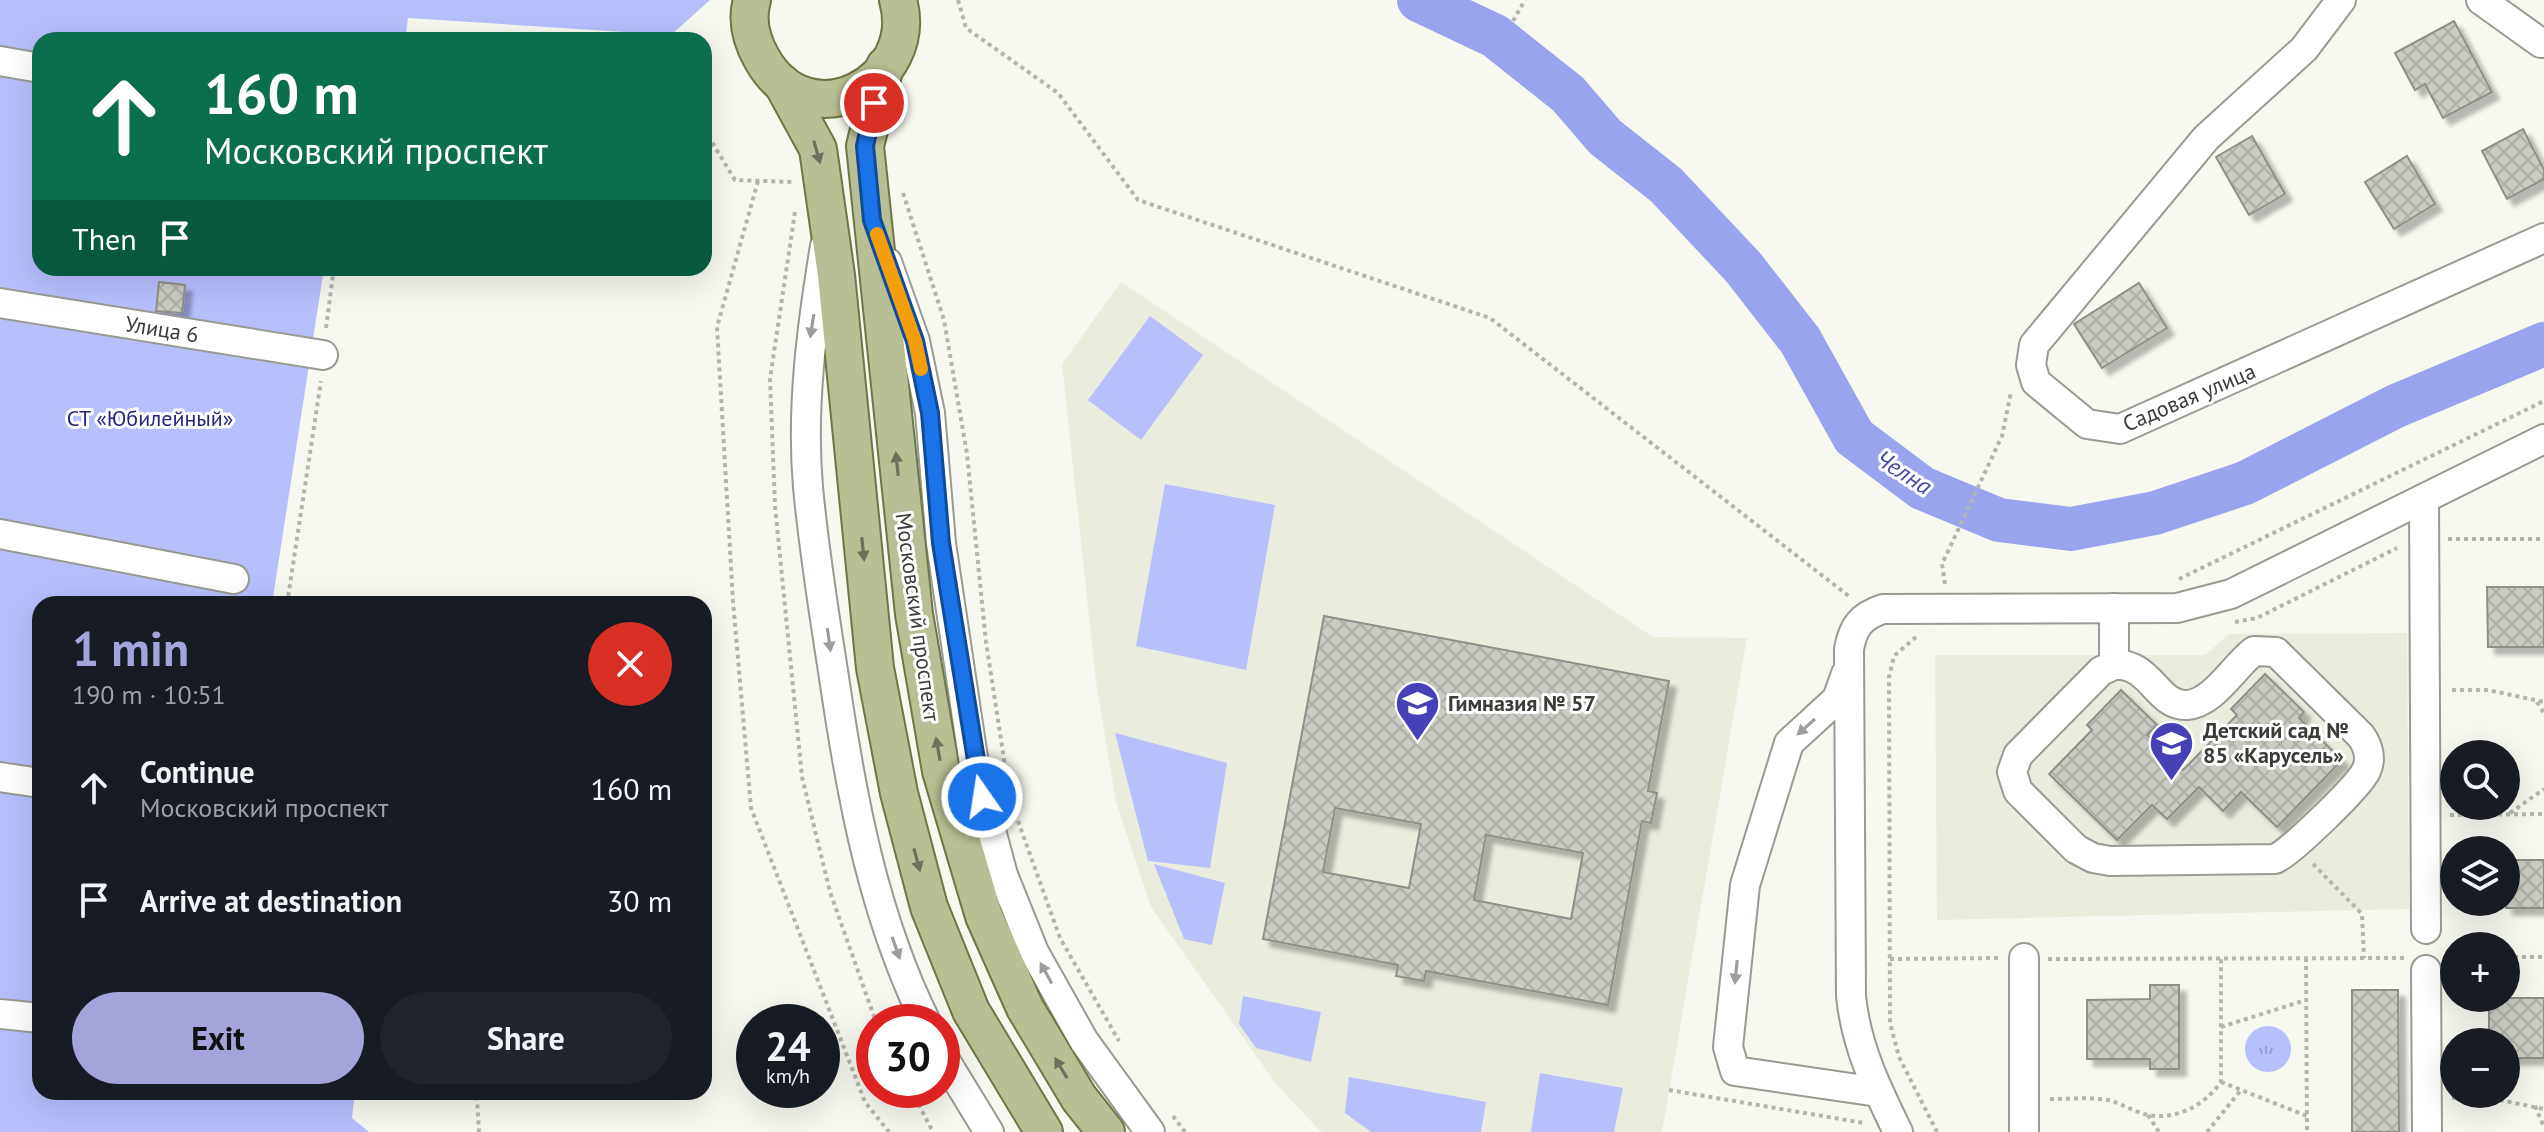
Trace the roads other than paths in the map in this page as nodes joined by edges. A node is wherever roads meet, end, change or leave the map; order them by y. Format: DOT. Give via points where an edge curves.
graph roads {
  1 [pos="752,0"];
  2 [pos="898,0"];
  3 [pos="2341,0"];
  4 [pos="2481,0"];
  5 [pos="2541,43"];
  6 [pos="0,61"];
  7 [pos="885,66"];
  8 [pos="32,67"];
  9 [pos="782,83"];
  10 [pos="872,220"];
  11 [pos="829,221"];
  12 [pos="2544,238"];
  13 [pos="0,303"];
  14 [pos="323,355"];
  15 [pos="2544,439"];
  16 [pos="2424,499"];
  17 [pos="0,534"];
  18 [pos="234,579"];
  19 [pos="2114,608"];
  20 [pos="1849,665"];
  21 [pos="2114,665"];
  22 [pos="0,777"];
  23 [pos="32,782"];
  24 [pos="2426,929"];
  25 [pos="2024,958"];
  26 [pos="2419,964"];
  27 [pos="917,1004"];
  28 [pos="0,1014"];
  29 [pos="32,1017"];
  30 [pos="960,1084"];
  31 [pos="1878,1092"];
  32 [pos="1898,1130"];
  33 [pos="989,1132"];
  34 [pos="1044,1132"];
  35 [pos="1106,1132"];
  36 [pos="1150,1132"];
  37 [pos="2024,1132"];
  38 [pos="2427,1132"];
  1 -- 9 [label="main road, Московский проспект" via="749,29 768,69"];
  2 -- 7 [label="main road, Московский проспект" via="902,34"];
  3 -- 12 [label="street, Садовая улица" via="2304,49 2206,138 2034,345 2031,365 2036,382 2087,424 2120,429"];
  4 -- 5 [label="street"];
  6 -- 8 [label="street"];
  7 -- 9 [label="main road, Московский проспект" via="870,83 843,98 822,101 797,95"];
  7 -- 10 [label="main road, Московский проспект" via="865,146"];
  9 -- 11 [label="main road, Московский проспект, one-way" via="818,149 806,181"];
  35 -- 10 [label="main road, Московский проспект, one-way" via="1079,1098 1025,1008 984,916 941,771 914,614"];
  36 -- 10 [label="street, one-way" via="1077,1028 1034,952 1003,875 975,771 941,543 930,413 915,341"];
  11 -- 27 [label="street, one-way" via="809,342 808,484 846,757 869,866"];
  11 -- 34 [label="main road, Московский проспект, one-way" via="875,668 899,793 929,907 971,1011"];
  13 -- 14 [label="street, Улица 6"];
  15 -- 16 [label="street"];
  16 -- 19 [label="street" via="2220,599 2177,608"];
  16 -- 24 [label="street"];
  17 -- 18 [label="street"];
  19 -- 20 [label="street" via="1883,609 1853,631"];
  19 -- 21 [label="street"];
  20 -- 31 [label="street" via="1851,996 1860,1049"];
  20 -- 31 [label="street, one-way" via="1837,699 1789,743 1745,885 1728,1047 1735,1071"];
  21 -- 21 [label="street" via="2101,671 2018,755 2012,772 2018,791 2076,849 2101,860 2266,861 2294,846 2365,774 2368,752 2361,736 2270,650 2254,651 2208,696 2189,705 2171,701 2139,669"];
  22 -- 23 [label="street"];
  25 -- 37 [label="street"];
  26 -- 38 [label="street"];
  28 -- 29 [label="street"];
  30 -- 33 [label="street"];
  31 -- 32 [label="street"];
}
